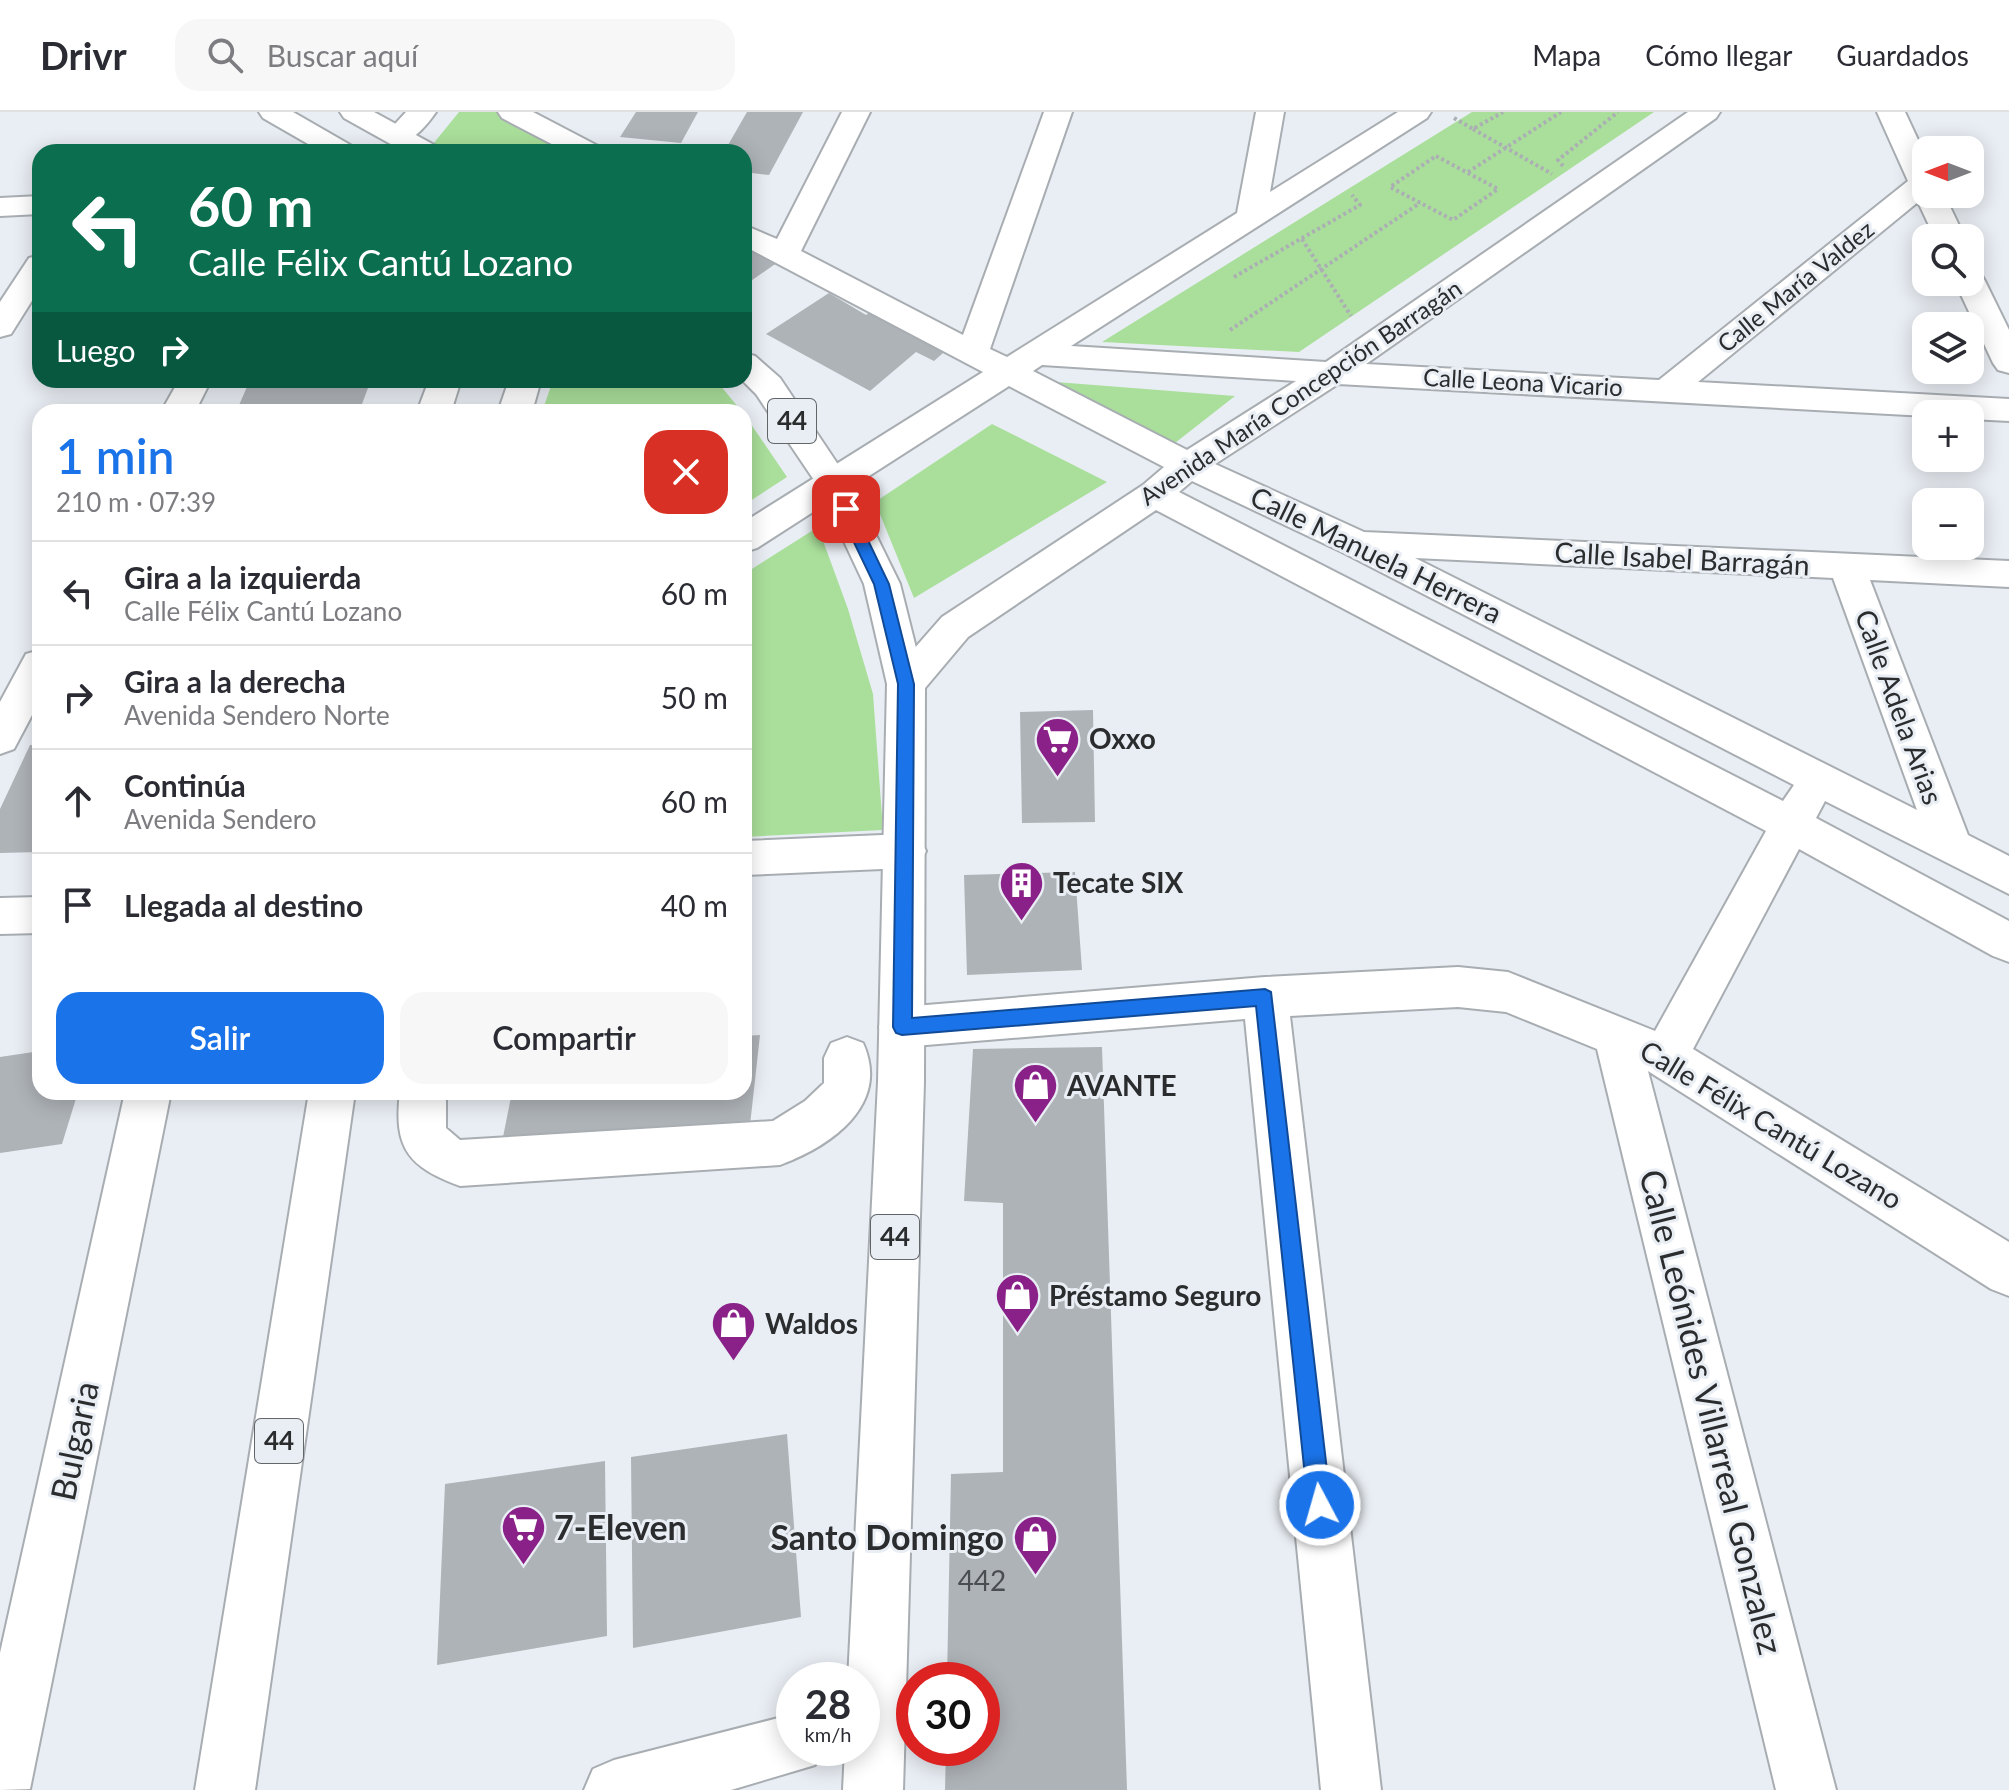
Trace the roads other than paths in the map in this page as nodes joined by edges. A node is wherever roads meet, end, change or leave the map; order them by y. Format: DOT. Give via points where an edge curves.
graph roads {
  1 [pos="273,112"];
  2 [pos="354,112"];
  3 [pos="422,112"];
  4 [pos="512,112"];
  5 [pos="856,112"];
  6 [pos="1058,112"];
  7 [pos="1270,112"];
  8 [pos="1417,112"];
  9 [pos="1706,112"];
  10 [pos="1891,112"];
  11 [pos="398,136"];
  12 [pos="328,144"];
  13 [pos="412,144"];
  14 [pos="573,144"];
  15 [pos="1912,158"];
  16 [pos="1912,199"];
  17 [pos="32,205"];
  18 [pos="0,207"];
  19 [pos="1251,218"];
  20 [pos="752,238"];
  21 [pos="784,255"];
  22 [pos="32,281"];
  23 [pos="1977,296"];
  24 [pos="9,331"];
  25 [pos="973,351"];
  26 [pos="1038,354"];
  27 [pos="2009,363"];
  28 [pos="752,371"];
  29 [pos="1009,372"];
  30 [pos="1332,373"];
  31 [pos="1668,390"];
  32 [pos="2009,410"];
  33 [pos="1188,465"];
  34 [pos="834,484"];
  35 [pos="1155,494"];
  36 [pos="752,534"];
  37 [pos="1355,543"];
  38 [pos="1847,568"];
  39 [pos="2009,574"];
  40 [pos="32,679"];
  41 [pos="906,684"];
  42 [pos="0,738"];
  43 [pos="1817,777"];
  44 [pos="1792,825"];
  45 [pos="1951,846"];
  46 [pos="905,851"];
  47 [pos="752,858"];
  48 [pos="2009,876"];
  49 [pos="32,915"];
  50 [pos="0,916"];
  51 [pos="2009,943"];
  52 [pos="1265,997"];
  53 [pos="902,1027"];
  54 [pos="1616,1035"];
  55 [pos="1665,1056"];
  56 [pos="847,1058"];
  57 [pos="146,1100"];
  58 [pos="331,1100"];
  59 [pos="340,1100"];
  60 [pos="422,1100"];
  61 [pos="324,1144"];
  62 [pos="2009,1271"];
  63 [pos="872,1662"];
  64 [pos="776,1749"];
  65 [pos="872,1766"];
  66 [pos="0,1789"];
  67 [pos="225,1790"];
  68 [pos="617,1790"];
  69 [pos="873,1790"];
  70 [pos="1351,1790"];
  71 [pos="1806,1790"];
  1 -- 12 [label="street"];
  2 -- 11 [label="street"];
  3 -- 11 [label="street"];
  4 -- 14 [label="street"];
  5 -- 21 [label="street"];
  6 -- 25 [label="street"];
  7 -- 19 [label="street"];
  8 -- 19 [label="street"];
  9 -- 30 [label="street, Avenida María Concepción Barragán"];
  10 -- 15 [label="street"];
  11 -- 13 [label="street"];
  16 -- 31 [label="street, Calle María Valdez"];
  17 -- 18 [label="street"];
  19 -- 26 [label="street"];
  20 -- 21 [label="street, Calle Manuela Herrera"];
  21 -- 25 [label="street, Calle Manuela Herrera"];
  22 -- 24 [label="street"];
  23 -- 27 [label="street"];
  25 -- 29 [label="street, Calle Manuela Herrera"];
  26 -- 29 [label="street"];
  26 -- 30 [label="street, Calle Leona Vicario"];
  28 -- 34 [label="street, 44"];
  29 -- 33 [label="street, Calle Manuela Herrera"];
  29 -- 34 [label="street"];
  30 -- 31 [label="street, Calle Leona Vicario"];
  30 -- 33 [label="street, Avenida María Concepción Barragán"];
  31 -- 32 [label="street, Calle Leona Vicario"];
  33 -- 35 [label="street, Avenida María Concepción Barragán"];
  33 -- 37 [label="street, Calle Manuela Herrera"];
  34 -- 36 [label="street"];
  34 -- 41 [label="street, 44" via="882,584"];
  35 -- 41 [label="street, Avenida María Concepción Barragán" via="955,627"];
  35 -- 44 [label="street, Calle Manuela Herrera"];
  37 -- 38 [label="street, Calle Isabel Barragán"];
  37 -- 43 [label="street, Calle Manuela Herrera"];
  38 -- 39 [label="street, Calle Isabel Barragán"];
  38 -- 45 [label="street, Calle Adela Arias"];
  40 -- 42 [label="street"];
  41 -- 46 [label="street, 44"];
  43 -- 44 [label="street"];
  43 -- 45 [label="street, Calle Manuela Herrera"];
  44 -- 51 [label="street, Calle Manuela Herrera"];
  44 -- 55 [label="street"];
  45 -- 48 [label="street, Calle Manuela Herrera"];
  46 -- 47 [label="street"];
  46 -- 53 [label="street, 44"];
  49 -- 50 [label="street"];
  52 -- 53 [label="street, Calle Félix Cantú Lozano"];
  52 -- 54 [label="street, Calle Félix Cantú Lozano" via="1458,987 1508,992"];
  52 -- 70 [label="street"];
  53 -- 63 [label="street, 44"];
  54 -- 55 [label="street, Calle Félix Cantú Lozano"];
  54 -- 71 [label="street, Calle Leónides Villarreal Gonzalez"];
  55 -- 62 [label="street, Calle Félix Cantú Lozano"];
  56 -- 60 [label="street" via="847,1091 822,1117 780,1143 460,1163 444,1158 425,1141 419,1118"];
  57 -- 66 [label="street, Bulgaria"];
  58 -- 61 [label="street, 44"];
  59 -- 61 [label="street"];
  61 -- 67 [label="street, 44"];
  64 -- 68 [label="street"];
  65 -- 69 [label="street, 44"];
}
